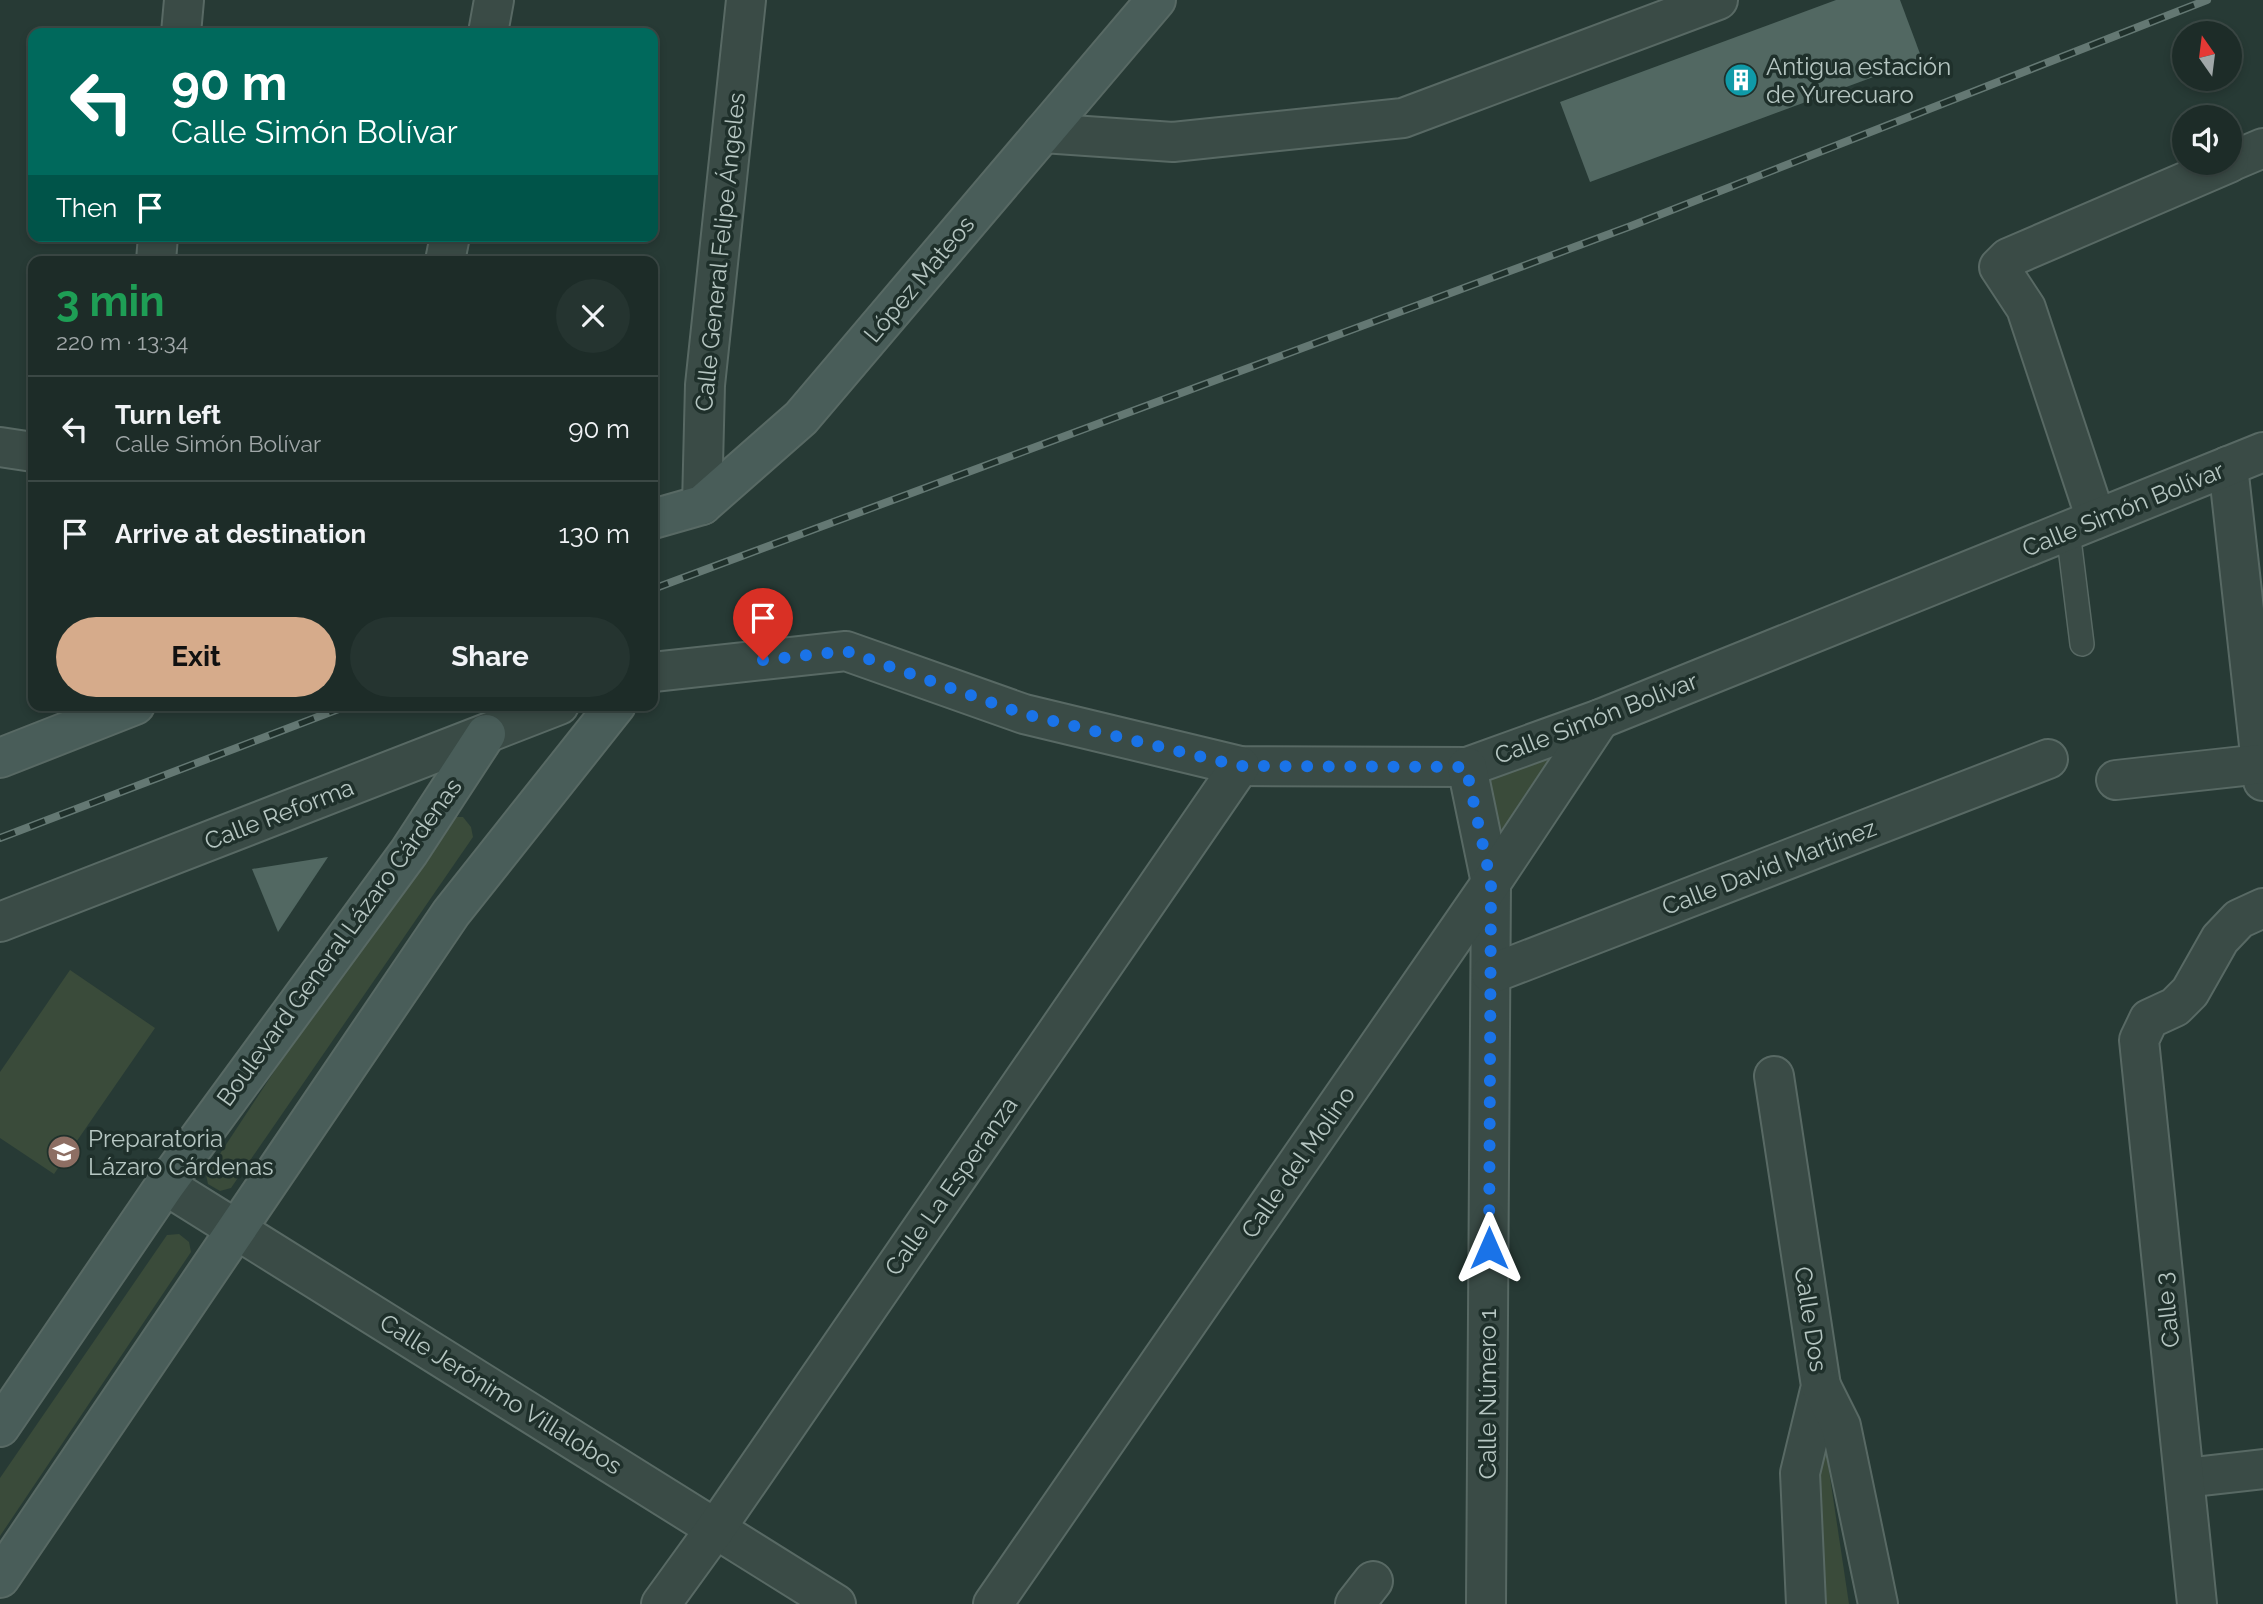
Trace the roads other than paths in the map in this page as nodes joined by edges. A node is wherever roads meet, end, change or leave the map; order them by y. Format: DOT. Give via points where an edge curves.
graph roads {
  1 [pos="184,0"];
  2 [pos="494,0"];
  3 [pos="746,0"];
  4 [pos="1156,0"];
  5 [pos="1718,0"];
  6 [pos="1644,13"];
  7 [pos="181,28"];
  8 [pos="489,28"];
  9 [pos="1043,133"];
  10 [pos="2263,148"];
  11 [pos="2242,157"];
  12 [pos="2201,175"];
  13 [pos="0,447"];
  14 [pos="28,451"];
  15 [pos="2263,452"];
  16 [pos="2228,466"];
  17 [pos="702,505"];
  18 [pos="658,518"];
  19 [pos="2082,525"];
  20 [pos="2082,644"];
  21 [pos="658,671"];
  22 [pos="120,711"];
  23 [pos="543,711"];
  24 [pos="611,711"];
  25 [pos="1600,719"];
  26 [pos="486,733"];
  27 [pos="0,758"];
  28 [pos="2048,759"];
  29 [pos="1240,766"];
  30 [pos="1466,767"];
  31 [pos="2262,772"];
  32 [pos="2116,780"];
  33 [pos="1491,883"];
  34 [pos="2263,908"];
  35 [pos="0,922"];
  36 [pos="1491,974"];
  37 [pos="1774,1076"];
  38 [pos="164,1185"];
  39 [pos="238,1230"];
  40 [pos="1821,1385"];
  41 [pos="0,1427"];
  42 [pos="2263,1469"];
  43 [pos="2185,1478"];
  44 [pos="716,1528"];
  45 [pos="0,1578"];
  46 [pos="661,1604"];
  47 [pos="836,1604"];
  48 [pos="993,1604"];
  49 [pos="1486,1604"];
  50 [pos="1806,1604"];
  51 [pos="1878,1604"];
  52 [pos="2197,1604"];
  1 -- 7 [label="street"];
  2 -- 8 [label="street"];
  3 -- 17 [label="street, Calle General Felipe Ángeles" via="705,385"];
  4 -- 9 [label="street, López Mateos"];
  5 -- 6 [label="street"];
  6 -- 9 [label="street" via="1403,118 1173,142"];
  9 -- 17 [label="street, López Mateos" via="801,418"];
  10 -- 11 [label="street"];
  12 -- 19 [label="street" via="2008,258 1998,267 2026,308"];
  13 -- 14 [label="street"];
  15 -- 16 [label="street, Calle Simón Bolívar"];
  16 -- 19 [label="street, Calle Simón Bolívar"];
  16 -- 31 [label="street"];
  17 -- 18 [label="street, López Mateos"];
  19 -- 20 [label="lane"];
  19 -- 25 [label="street, Calle Simón Bolívar"];
  21 -- 29 [label="street, Calle Simón Bolívar" via="846,651 1024,714"];
  22 -- 27 [label="street"];
  23 -- 26 [label="street, Calle Reforma"];
  24 -- 39 [label="street" via="451,913"];
  25 -- 30 [label="street, Calle Simón Bolívar"];
  25 -- 33 [label="street, Calle del Molino"];
  26 -- 35 [label="street, Calle Reforma"];
  26 -- 38 [label="street, Boulevard General Lázaro Cárdenas" via="409,852"];
  28 -- 36 [label="street, Calle David Martínez"];
  29 -- 30 [label="street, Calle Simón Bolívar"];
  29 -- 44 [label="street, Calle La Esperanza"];
  30 -- 33 [label="street, Calle Número 1"];
  31 -- 32 [label="street"];
  33 -- 36 [label="street, Calle Número 1"];
  33 -- 48 [label="street, Calle del Molino"];
  34 -- 43 [label="street, Calle 3" via="2239,919 2220,939 2190,992 2175,1007 2149,1019 2140,1040"];
  36 -- 49 [label="street, Calle Número 1"];
  37 -- 40 [label="street, Calle Dos"];
  38 -- 39 [label="street, Calle Jerónimo Villalobos"];
  38 -- 41 [label="street, Boulevard General Lázaro Cárdenas"];
  39 -- 44 [label="street, Calle Jerónimo Villalobos"];
  39 -- 45 [label="street"];
  40 -- 50 [label="street, Calle Dos" via="1800,1473"];
  40 -- 51 [label="street" via="1841,1426"];
  42 -- 43 [label="street"];
  43 -- 52 [label="street, Calle 3"];
  44 -- 46 [label="street, Calle La Esperanza"];
  44 -- 47 [label="street, Calle Jerónimo Villalobos"];
}
